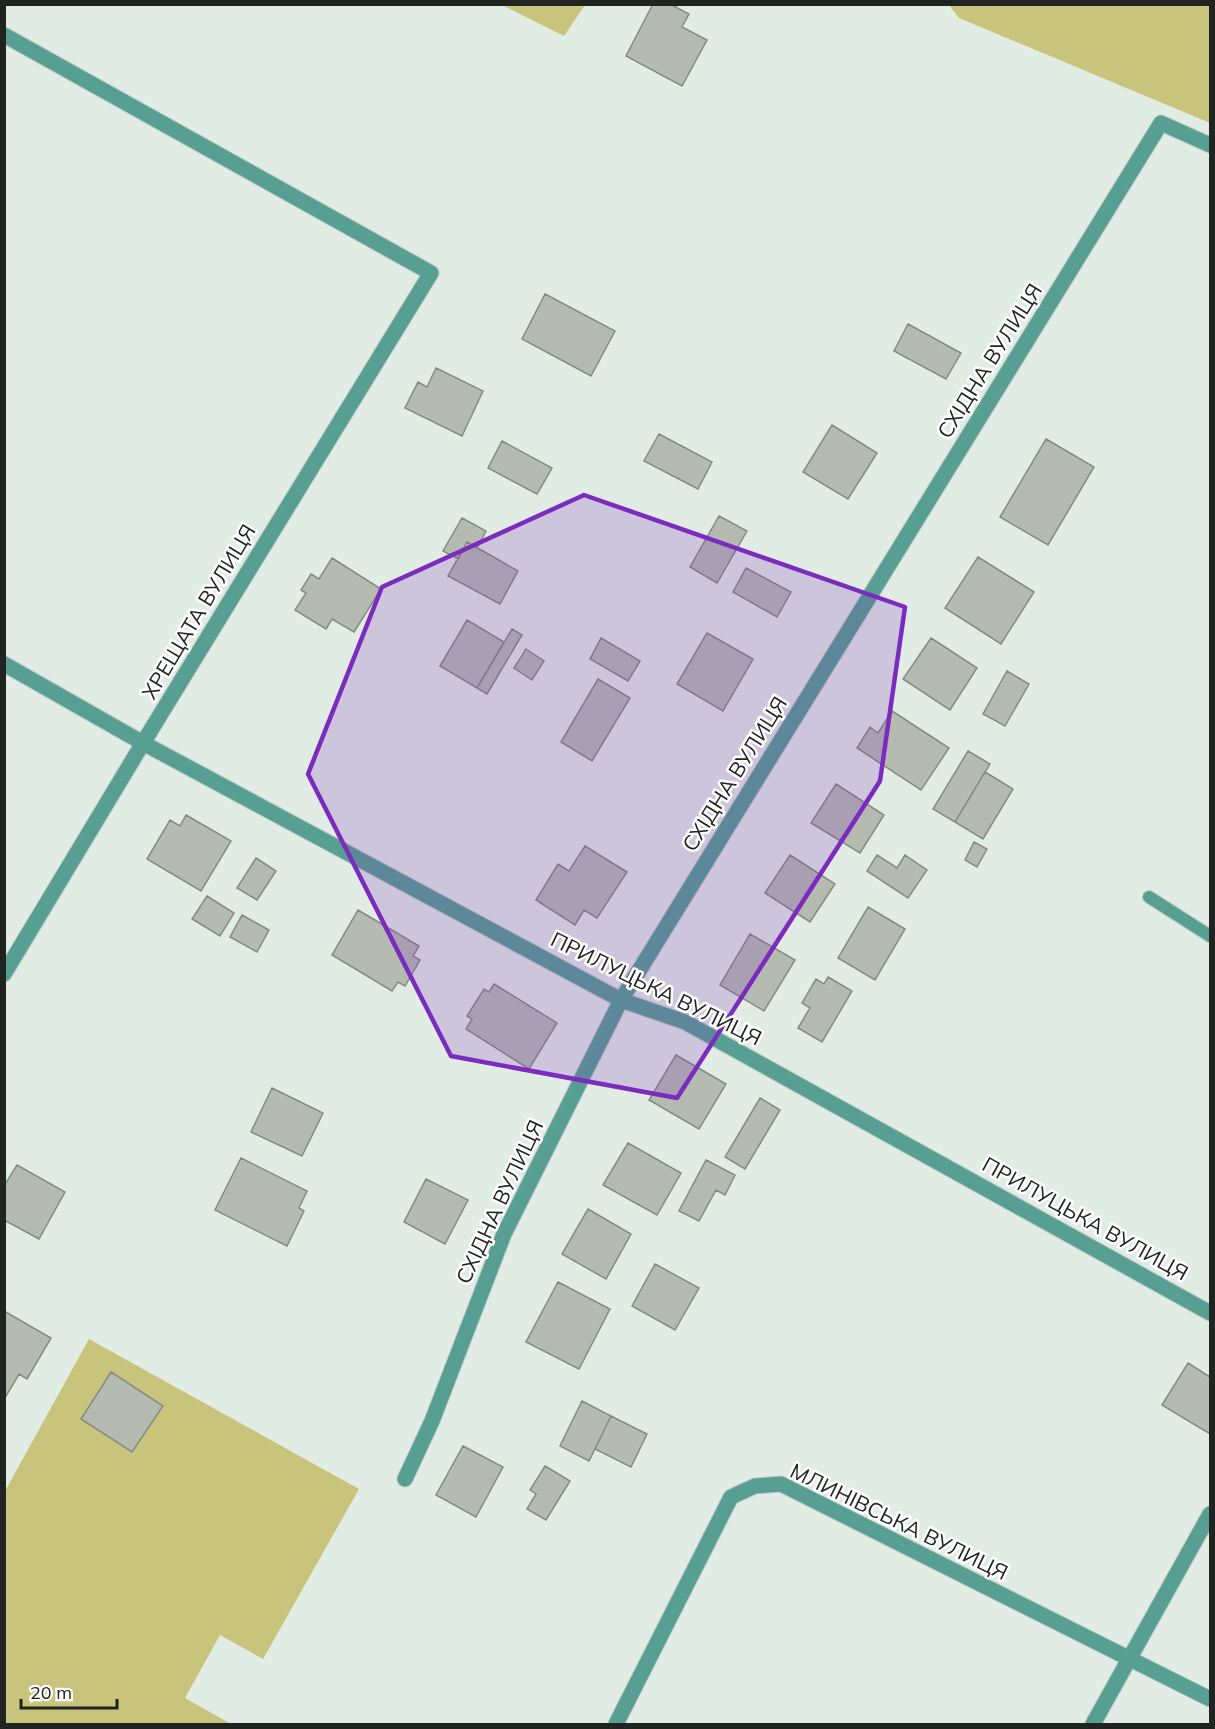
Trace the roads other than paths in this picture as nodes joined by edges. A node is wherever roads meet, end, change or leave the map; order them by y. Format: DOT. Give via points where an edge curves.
graph roads {
  1 [pos="4,35"];
  2 [pos="1210,145"];
  3 [pos="4,664"];
  4 [pos="143,743"];
  5 [pos="1149,897"];
  6 [pos="1210,936"];
  7 [pos="4,974"];
  8 [pos="621,1000"];
  9 [pos="1210,1313"];
  10 [pos="405,1479"];
  11 [pos="1210,1514"];
  12 [pos="1131,1659"];
  13 [pos="1210,1700"];
  14 [pos="616,1725"];
  15 [pos="1093,1725"];
  1 -- 4 [label="street, ХРЕЩАТА ВУЛИЦЯ" via="431,273"];
  2 -- 8 [label="street, СХІДНА ВУЛИЦЯ" via="1161,123"];
  3 -- 4 [label="street, ПРИЛУЦЬКА ВУЛИЦЯ"];
  4 -- 7 [label="street, ХРЕЩАТА ВУЛИЦЯ"];
  4 -- 8 [label="street, ПРИЛУЦЬКА ВУЛИЦЯ"];
  5 -- 6 [label="lane"];
  8 -- 9 [label="street, ПРИЛУЦЬКА ВУЛИЦЯ" via="685,1022"];
  8 -- 10 [label="street, СХІДНА ВУЛИЦЯ" via="504,1234 432,1421"];
  11 -- 12 [label="street"];
  12 -- 13 [label="street, МЛИНІВСЬКА ВУЛИЦЯ"];
  12 -- 14 [label="street, МЛИНІВСЬКА ВУЛИЦЯ" via="781,1484 755,1486 731,1497"];
  12 -- 15 [label="street"];
}
